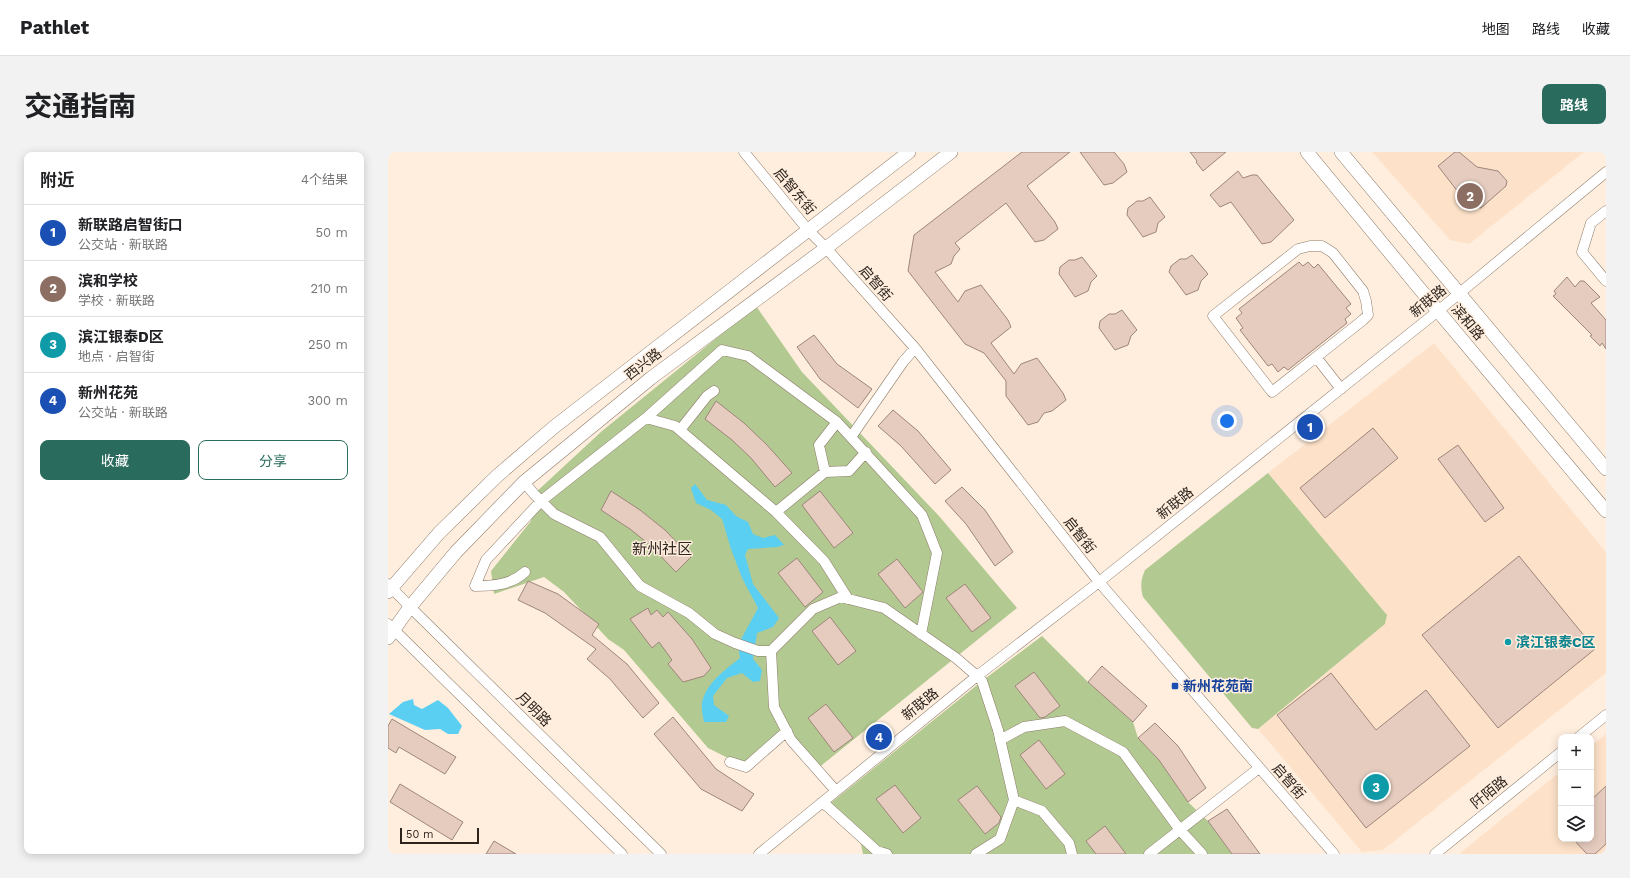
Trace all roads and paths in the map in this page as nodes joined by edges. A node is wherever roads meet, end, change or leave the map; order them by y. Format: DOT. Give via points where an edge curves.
graph roads {
  1 [pos="744,152"];
  2 [pos="909,152"];
  3 [pos="951,152"];
  4 [pos="1307,152"];
  5 [pos="1341,152"];
  6 [pos="1606,172"];
  7 [pos="1606,211"];
  8 [pos="808,230"];
  9 [pos="826,248"];
  10 [pos="1606,281"];
  11 [pos="1458,294"];
  12 [pos="1438,311"];
  13 [pos="915,348"];
  14 [pos="1316,357"];
  15 [pos="1341,389"];
  16 [pos="714,391"];
  17 [pos="646,418"];
  18 [pos="837,422"];
  19 [pos="680,430"];
  20 [pos="851,437"];
  21 [pos="866,452"];
  22 [pos="1606,469"];
  23 [pos="825,472"];
  24 [pos="524,482"];
  25 [pos="541,501"];
  26 [pos="1606,511"];
  27 [pos="776,512"];
  28 [pos="525,572"];
  29 [pos="1099,582"];
  30 [pos="389,588"];
  31 [pos="848,599"];
  32 [pos="410,608"];
  33 [pos="390,631"];
  34 [pos="922,634"];
  35 [pos="771,651"];
  36 [pos="977,676"];
  37 [pos="1606,715"];
  38 [pos="787,731"];
  39 [pos="1583,734"];
  40 [pos="1000,740"];
  41 [pos="1558,754"];
  42 [pos="730,762"];
  43 [pos="1259,768"];
  44 [pos="836,791"];
  45 [pos="1014,800"];
  46 [pos="821,803"];
  47 [pos="1180,830"];
  48 [pos="622,854"];
  49 [pos="661,854"];
  50 [pos="759,854"];
  51 [pos="887,854"];
  52 [pos="976,854"];
  53 [pos="1072,854"];
  54 [pos="1149,854"];
  55 [pos="1202,854"];
  56 [pos="1334,854"];
  57 [pos="1435,854"];
  1 -- 8 [label="street, 启智东街"];
  2 -- 8 [label="main road, 西兴路"];
  3 -- 9 [label="main road, 西兴路"];
  4 -- 12 [label="main road, 滨和路"];
  5 -- 11 [label="main road, 滨和路"];
  6 -- 11 [label="street, 新联路"];
  7 -- 10 [label="street" via="1590,223 1582,252"];
  8 -- 9 [label="street, 启智街"];
  8 -- 30 [label="main road, 西兴路" via="543,437 497,476 439,533"];
  9 -- 13 [label="street, 启智街"];
  9 -- 24 [label="main road, 西兴路" via="651,378"];
  11 -- 12 [label="street, 新联路"];
  11 -- 22 [label="main road, 滨和路"];
  12 -- 15 [label="street, 新联路"];
  12 -- 26 [label="main road, 滨和路"];
  13 -- 20 [label="street"];
  13 -- 29 [label="street, 启智街"];
  14 -- 14 [label="street" via="1368,315 1363,291 1333,253 1322,246 1298,249 1213,316 1272,392"];
  14 -- 15 [label="street"];
  15 -- 29 [label="street, 新联路"];
  16 -- 19 [label="street"];
  17 -- 18 [label="street" via="722,350 748,356"];
  17 -- 19 [label="street" via="675,426"];
  17 -- 25 [label="street"];
  18 -- 20 [label="street"];
  18 -- 23 [label="street" via="819,445"];
  19 -- 27 [label="street"];
  20 -- 21 [label="street"];
  21 -- 23 [label="street" via="849,471"];
  21 -- 34 [label="street" via="922,515 937,553"];
  23 -- 27 [label="street"];
  24 -- 25 [label="street"];
  24 -- 32 [label="main road, 西兴路" via="456,552"];
  25 -- 28 [label="street" via="486,560 475,586 494,586 518,579"];
  25 -- 35 [label="street" via="554,514 600,537 640,586 689,613 715,634 758,651"];
  27 -- 31 [label="street" via="824,561"];
  29 -- 36 [label="street, 新联路"];
  29 -- 43 [label="street, 启智街"];
  30 -- 32 [label="street, 月明路"];
  31 -- 34 [label="street" via="884,608"];
  31 -- 35 [label="street" via="841,598 813,609"];
  32 -- 33 [label="main road, 西兴路"];
  32 -- 49 [label="street, 月明路"];
  33 -- 48 [label="street"];
  34 -- 36 [label="street"];
  35 -- 38 [label="street" via="774,708"];
  36 -- 40 [label="street" via="982,681"];
  36 -- 44 [label="street, 新联路"];
  37 -- 39 [label="street"];
  38 -- 42 [label="street" via="746,767"];
  38 -- 44 [label="street" via="791,740"];
  40 -- 45 [label="street"];
  40 -- 47 [label="street" via="1024,727 1065,722 1123,752"];
  41 -- 57 [label="street, 阡陌路"];
  43 -- 47 [label="street"];
  43 -- 56 [label="street, 启智街"];
  44 -- 46 [label="street, 新联路"];
  45 -- 52 [label="street" via="1000,839"];
  45 -- 53 [label="street" via="1042,812 1069,843"];
  46 -- 50 [label="street, 新联路"];
  46 -- 51 [label="street" via="877,851"];
  47 -- 54 [label="street"];
  47 -- 55 [label="street"];
}
